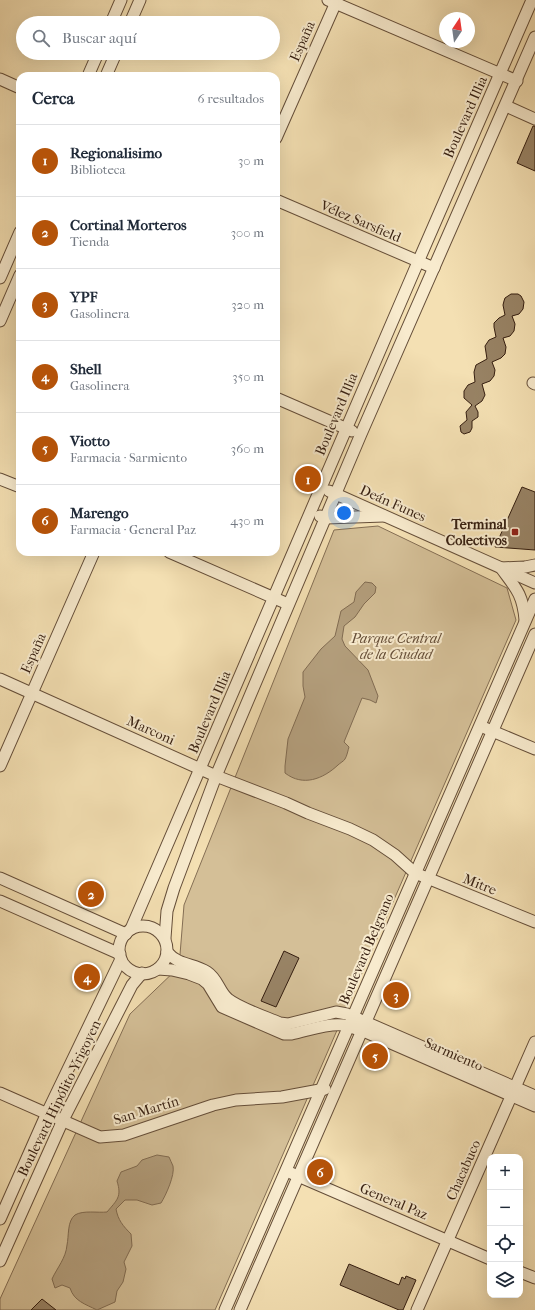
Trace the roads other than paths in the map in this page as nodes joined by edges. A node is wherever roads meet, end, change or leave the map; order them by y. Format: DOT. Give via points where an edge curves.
graph roads {
  1 [pos="122,0"];
  2 [pos="140,0"];
  3 [pos="532,0"];
  4 [pos="333,1"];
  5 [pos="114,16"];
  6 [pos="133,16"];
  7 [pos="535,37"];
  8 [pos="95,60"];
  9 [pos="113,60"];
  10 [pos="90,72"];
  11 [pos="108,72"];
  12 [pos="500,74"];
  13 [pos="0,79"];
  14 [pos="516,81"];
  15 [pos="16,86"];
  16 [pos="506,106"];
  17 [pos="535,119"];
  18 [pos="280,128"];
  19 [pos="280,202"];
  20 [pos="16,241"];
  21 [pos="418,262"];
  22 [pos="434,268"];
  23 [pos="0,277"];
  24 [pos="16,280"];
  25 [pos="16,287"];
  26 [pos="0,321"];
  27 [pos="280,400"];
  28 [pos="346,429"];
  29 [pos="361,434"];
  30 [pos="0,479"];
  31 [pos="16,486"];
  32 [pos="322,487"];
  33 [pos="336,494"];
  34 [pos="311,512"];
  35 [pos="387,516"];
  36 [pos="326,518"];
  37 [pos="92,556"];
  38 [pos="178,556"];
  39 [pos="535,565"];
  40 [pos="501,568"];
  41 [pos="535,583"];
  42 [pos="274,597"];
  43 [pos="535,599"];
  44 [pos="288,604"];
  45 [pos="525,623"];
  46 [pos="535,634"];
  47 [pos="0,679"];
  48 [pos="32,693"];
  49 [pos="479,726"];
  50 [pos="492,731"];
  51 [pos="535,749"];
  52 [pos="0,766"];
  53 [pos="201,769"];
  54 [pos="216,776"];
  55 [pos="415,873"];
  56 [pos="0,878"];
  57 [pos="428,879"];
  58 [pos="0,901"];
  59 [pos="535,922"];
  60 [pos="128,931"];
  61 [pos="164,938"];
  62 [pos="167,952"];
  63 [pos="121,956"];
  64 [pos="158,969"];
  65 [pos="142,973"];
  66 [pos="252,1016"];
  67 [pos="354,1016"];
  68 [pos="348,1026"];
  69 [pos="364,1026"];
  70 [pos="535,1042"];
  71 [pos="337,1086"];
  72 [pos="320,1090"];
  73 [pos="514,1092"];
  74 [pos="0,1093"];
  75 [pos="535,1096"];
  76 [pos="535,1106"];
  77 [pos="47,1113"];
  78 [pos="63,1120"];
  79 [pos="285,1170"];
  80 [pos="298,1176"];
  81 [pos="0,1219"];
  82 [pos="448,1240"];
  83 [pos="487,1258"];
  84 [pos="0,1261"];
  85 [pos="523,1273"];
  86 [pos="535,1278"];
  87 [pos="225,1310"];
  88 [pos="240,1310"];
  89 [pos="417,1310"];
  1 -- 5 [label="street"];
  2 -- 6 [label="street"];
  3 -- 12 [label="street, Boulevard Illia"];
  4 -- 12 [label="street"];
  4 -- 18 [label="street, España"];
  7 -- 14 [label="street"];
  8 -- 10 [label="street"];
  9 -- 11 [label="street"];
  12 -- 14 [label="street"];
  12 -- 21 [label="street, Boulevard Illia"];
  13 -- 15 [label="street"];
  14 -- 16 [label="street"];
  16 -- 17 [label="street"];
  16 -- 22 [label="street"];
  19 -- 21 [label="street, Vélez Sarsfield"];
  20 -- 23 [label="street"];
  21 -- 22 [label="street, Vélez Sarsfield"];
  21 -- 28 [label="street, Boulevard Illia"];
  22 -- 29 [label="street"];
  23 -- 24 [label="street"];
  25 -- 26 [label="street"];
  27 -- 28 [label="street"];
  28 -- 29 [label="street"];
  28 -- 32 [label="street, Boulevard Illia"];
  29 -- 33 [label="street"];
  30 -- 31 [label="street"];
  32 -- 33 [label="street, Deán Funes"];
  32 -- 34 [label="street, Boulevard Illia"];
  33 -- 35 [label="street, Deán Funes"];
  33 -- 36 [label="street"];
  34 -- 36 [label="street"];
  34 -- 42 [label="street, Boulevard Illia"];
  35 -- 36 [label="street"];
  35 -- 40 [label="street, Deán Funes"];
  36 -- 44 [label="street"];
  37 -- 48 [label="street, España"];
  38 -- 42 [label="street"];
  39 -- 40 [label="street"];
  40 -- 41 [label="street, Deán Funes"];
  40 -- 45 [label="street" via="518,591 524,605"];
  42 -- 44 [label="street"];
  42 -- 53 [label="street, Boulevard Illia"];
  43 -- 45 [label="street, Boulevard Belgrano"];
  44 -- 54 [label="street"];
  45 -- 49 [label="street, Boulevard Belgrano"];
  46 -- 50 [label="street, Boulevard Belgrano"];
  47 -- 48 [label="street, Marconi"];
  48 -- 52 [label="street, España"];
  48 -- 53 [label="street, Marconi"];
  49 -- 50 [label="street"];
  49 -- 55 [label="street, Boulevard Belgrano"];
  50 -- 51 [label="street"];
  50 -- 57 [label="street, Boulevard Belgrano"];
  53 -- 54 [label="street, Marconi"];
  53 -- 60 [label="street, Boulevard Illia"];
  54 -- 55 [label="street, Marconi" via="373,840"];
  54 -- 61 [label="street" via="174,888 167,911"];
  55 -- 57 [label="street, Mitre"];
  55 -- 67 [label="street, Boulevard Belgrano"];
  56 -- 60 [label="street"];
  57 -- 59 [label="street, Mitre"];
  57 -- 69 [label="street, Boulevard Belgrano"];
  58 -- 63 [label="street"];
  60 -- 61 [label="street" via="138,926 146,926 160,932"];
  60 -- 63 [label="street" via="120,946"];
  61 -- 62 [label="street"];
  62 -- 64 [label="street"];
  62 -- 66 [label="street" via="179,962 213,976 226,997"];
  63 -- 65 [label="street" via="130,969"];
  63 -- 77 [label="street, Boulevard Hipólito Yrigoyen"];
  64 -- 65 [label="street"];
  64 -- 66 [label="street" via="172,970 202,979 222,1007"];
  65 -- 78 [label="street, Boulevard Hipólito Yrigoyen" via="132,985"];
  66 -- 67 [label="street" via="288,1024 336,1012"];
  66 -- 68 [label="street" via="284,1034"];
  67 -- 68 [label="street, Boulevard Belgrano"];
  67 -- 69 [label="street"];
  68 -- 69 [label="street"];
  68 -- 72 [label="street, Boulevard Belgrano"];
  69 -- 71 [label="street, Boulevard Belgrano"];
  69 -- 73 [label="street, Sarmiento"];
  70 -- 73 [label="street, Chacabuco"];
  71 -- 72 [label="street, San Martín"];
  71 -- 80 [label="street, Boulevard Belgrano"];
  72 -- 78 [label="street, San Martín" via="282,1098 236,1100 213,1105 124,1135 100,1137"];
  72 -- 79 [label="street, Boulevard Belgrano"];
  73 -- 75 [label="street, Sarmiento"];
  73 -- 76 [label="street, Sarmiento"];
  73 -- 82 [label="street, Chacabuco"];
  74 -- 77 [label="street, San Martín"];
  77 -- 78 [label="street, San Martín"];
  77 -- 81 [label="street, Boulevard Hipólito Yrigoyen"];
  78 -- 84 [label="street, Boulevard Hipólito Yrigoyen"];
  79 -- 80 [label="street, General Paz"];
  79 -- 87 [label="street, Boulevard Belgrano"];
  80 -- 82 [label="street, General Paz"];
  80 -- 88 [label="street, Boulevard Belgrano"];
  82 -- 83 [label="street, General Paz"];
  82 -- 89 [label="street, Chacabuco"];
  85 -- 86 [label="street"];
}
